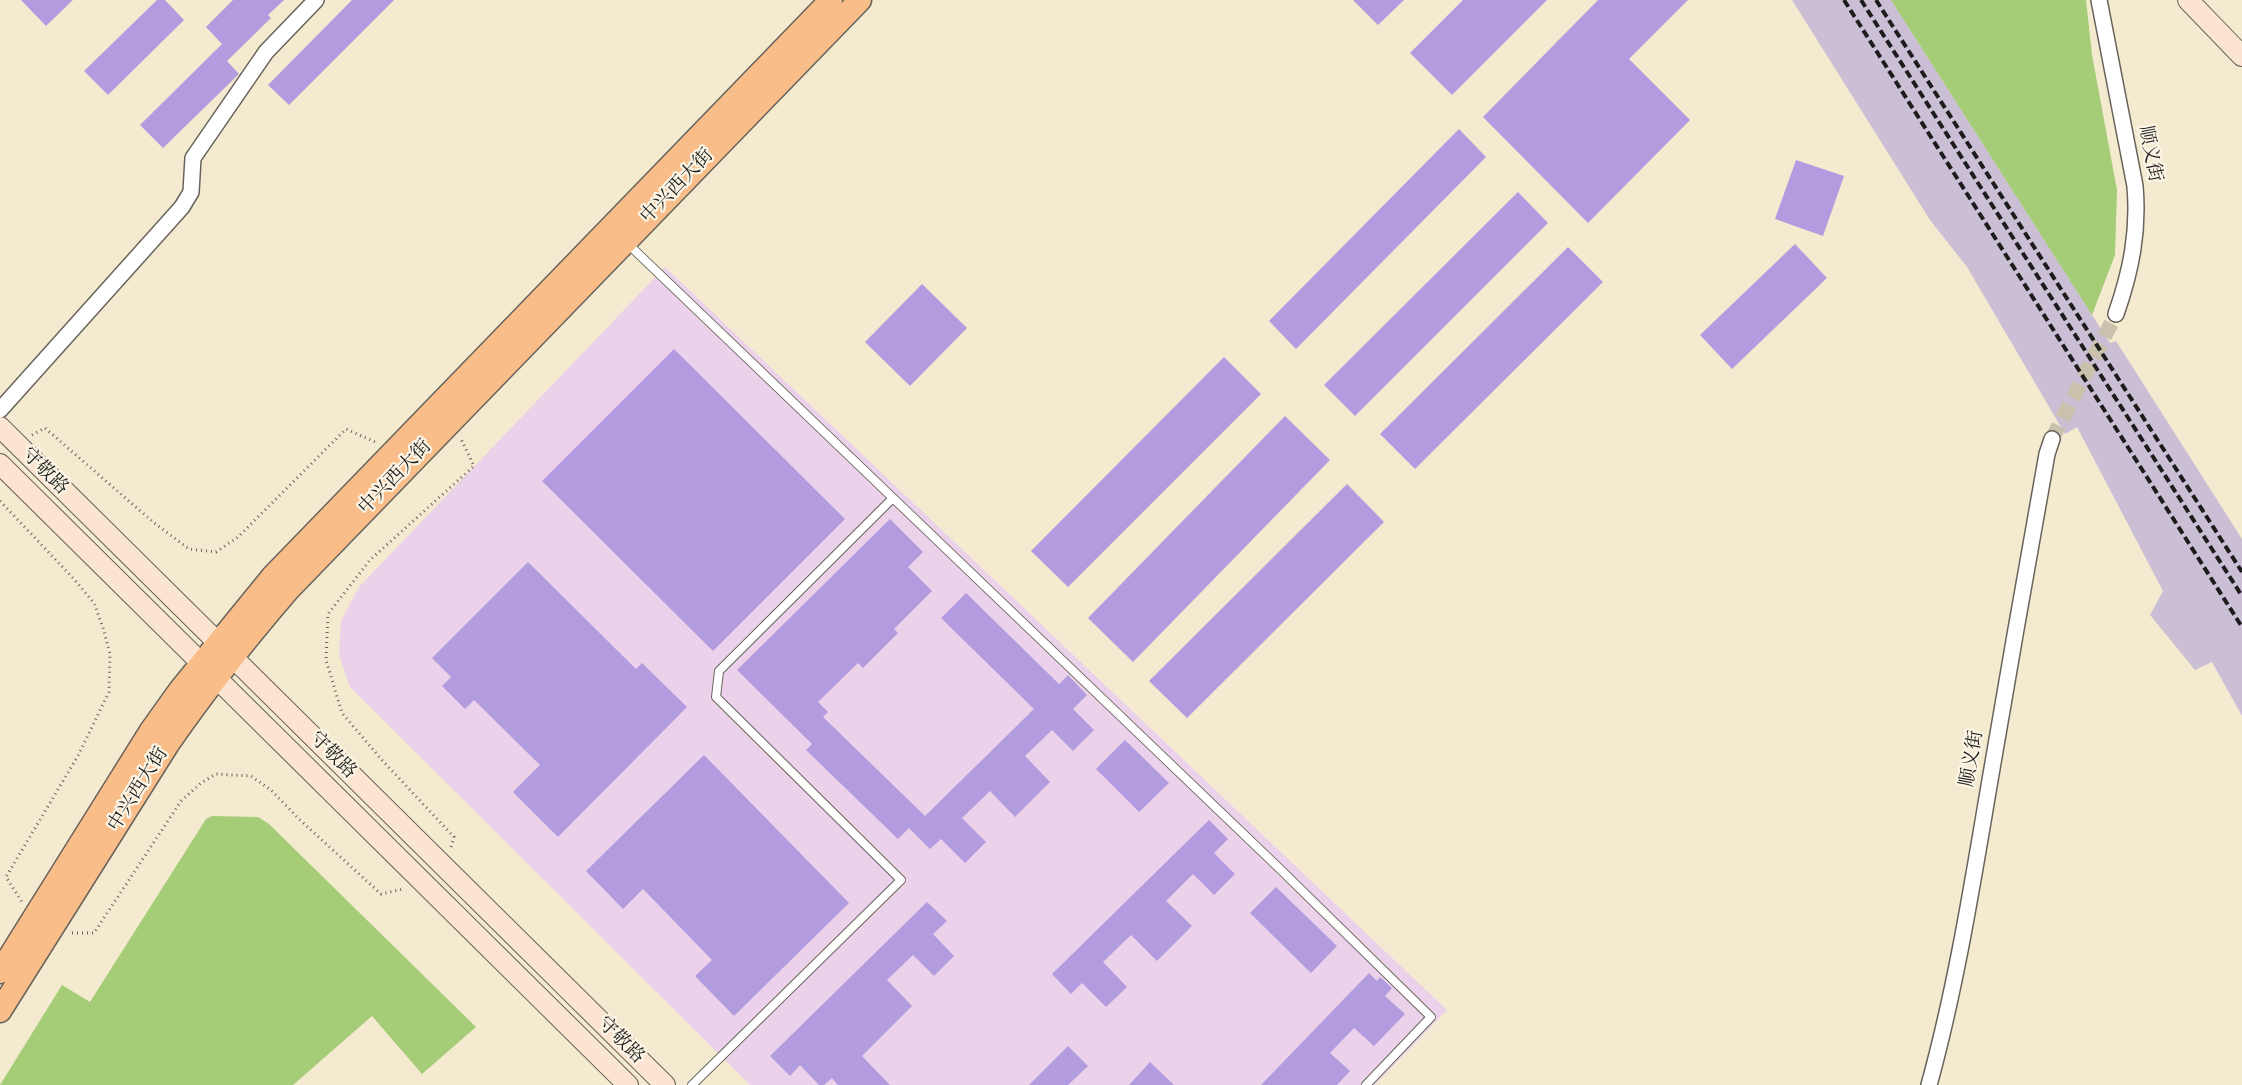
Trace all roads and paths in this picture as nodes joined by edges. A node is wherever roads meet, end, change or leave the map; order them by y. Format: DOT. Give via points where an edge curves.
graph roads {
  1 [pos="316,0"];
  2 [pos="831,0"];
  3 [pos="860,0"];
  4 [pos="2099,0"];
  5 [pos="2188,0"];
  6 [pos="2242,56"];
  7 [pos="626,242"];
  8 [pos="2116,314"];
  9 [pos="0,410"];
  10 [pos="452,421"];
  11 [pos="0,427"];
  12 [pos="2052,439"];
  13 [pos="16,444"];
  14 [pos="394,450"];
  15 [pos="0,464"];
  16 [pos="893,498"];
  17 [pos="0,500"];
  18 [pos="225,650"];
  19 [pos="208,671"];
  20 [pos="443,866"];
  21 [pos="425,884"];
  22 [pos="41,926"];
  23 [pos="0,972"];
  24 [pos="0,1011"];
  25 [pos="628,1085"];
  26 [pos="665,1085"];
  27 [pos="692,1085"];
  28 [pos="1366,1085"];
  29 [pos="1929,1085"];
  1 -- 9 [label="street" via="266,52 193,158 191,192 182,206"];
  2 -- 14 [label="main road, 中兴西大街"];
  3 -- 7 [label="main road, 中兴西大街"];
  4 -- 8 [label="street, 顺义街" via="2138,216 2128,276"];
  5 -- 6 [label="main road"];
  7 -- 10 [label="main road, 中兴西大街"];
  7 -- 16 [label="lane"];
  10 -- 18 [label="main road, 中兴西大街" via="288,590"];
  10 -- 20 [label="path" via="474,466 370,560 328,614 326,660 342,713 454,837"];
  11 -- 13 [label="main road, 守敬路"];
  12 -- 29 [label="street, 顺义街" via="1967,916 1946,1022"];
  13 -- 14 [label="path" via="46,428 153,522 189,549 216,552 238,537 346,429"];
  13 -- 18 [label="main road, 守敬路"];
  14 -- 18 [label="main road, 中兴西大街" via="273,576"];
  15 -- 19 [label="main road, 守敬路"];
  16 -- 27 [label="lane" via="719,671 716,697 901,880"];
  16 -- 28 [label="lane" via="1431,1017"];
  17 -- 22 [label="path" via="94,604 110,654 109,692 79,754 6,877"];
  18 -- 19 [label="main road, 中兴西大街"];
  18 -- 20 [label="main road, 守敬路"];
  19 -- 21 [label="main road, 守敬路"];
  19 -- 22 [label="main road, 中兴西大街" via="150,732"];
  20 -- 26 [label="main road, 守敬路"];
  21 -- 22 [label="path" via="381,894 271,790 251,776 216,774 181,801 94,933"];
  21 -- 25 [label="main road, 守敬路"];
  22 -- 23 [label="main road, 中兴西大街"];
  22 -- 24 [label="main road, 中兴西大街"];
}
